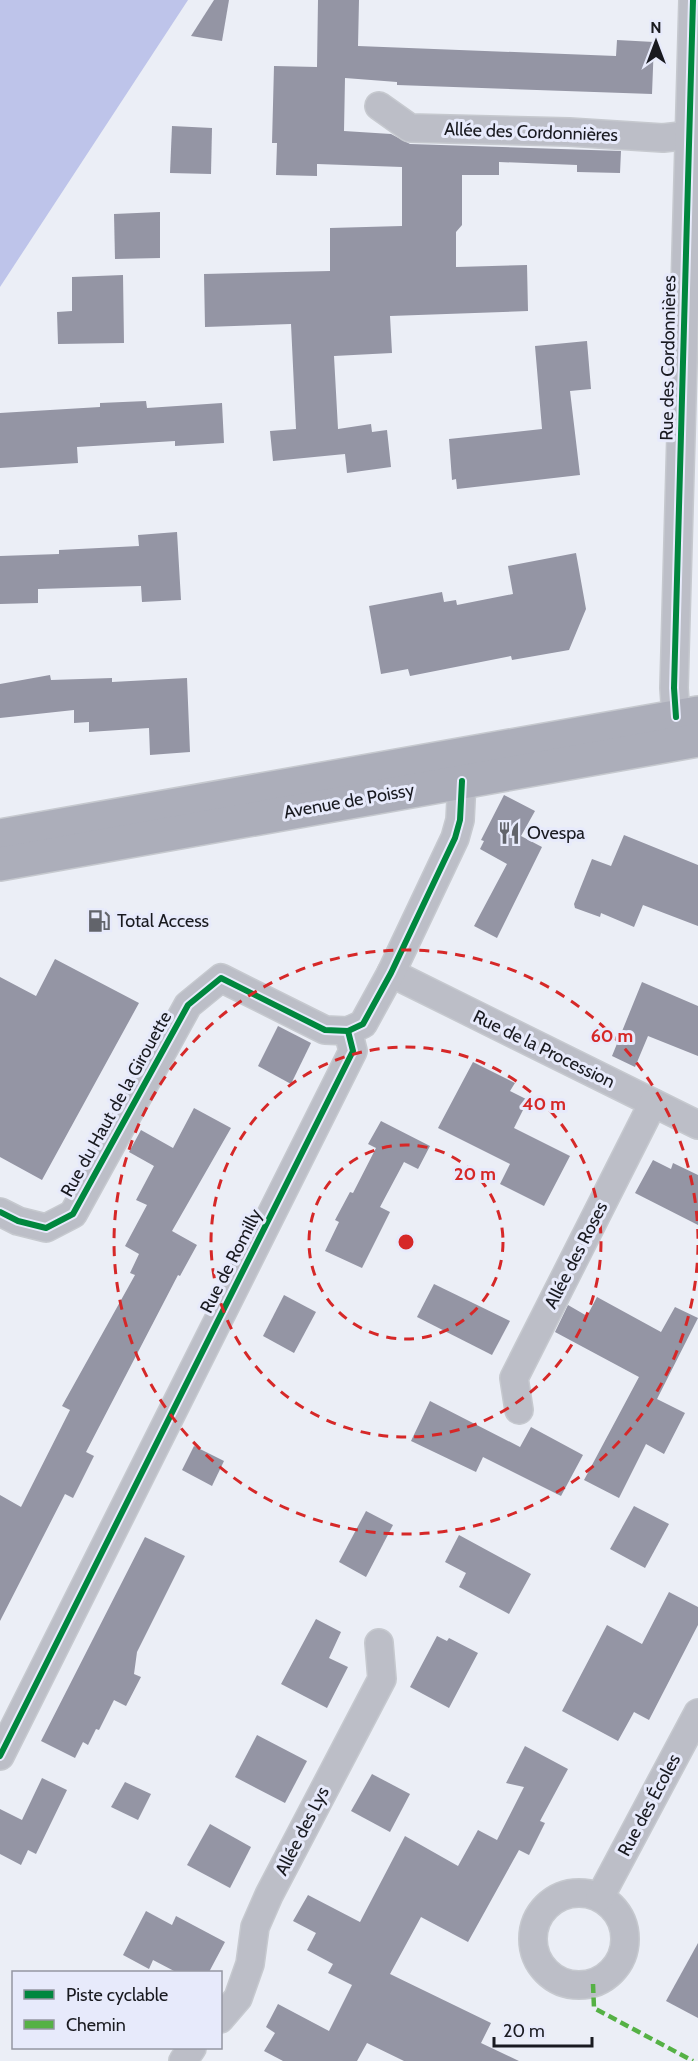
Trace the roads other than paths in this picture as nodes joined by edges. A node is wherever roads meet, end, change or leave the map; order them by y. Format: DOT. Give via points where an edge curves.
graph roads {
  1 [pos="693,0"];
  2 [pos="379,106"];
  3 [pos="690,135"];
  4 [pos="688,728"];
  5 [pos="459,768"];
  6 [pos="3,849"];
  7 [pos="391,973"];
  8 [pos="348,1031"];
  9 [pos="653,1103"];
  10 [pos="698,1125"];
  11 [pos="0,1212"];
  12 [pos="519,1410"];
  13 [pos="379,1644"];
  14 [pos="698,1713"];
  15 [pos="0,1756"];
  16 [pos="600,1897"];
  17 [pos="222,2017"];
  1 -- 3 [label="street, Rue des Cordonnières"];
  2 -- 3 [label="street, Allée des Cordonnières" via="410,128 663,138"];
  3 -- 4 [label="street, Rue des Cordonnières" via="674,688"];
  4 -- 5 [label="main road, Avenue de Poissy"];
  5 -- 6 [label="main road, Avenue de Poissy"];
  5 -- 7 [label="street" via="460,820 455,838"];
  7 -- 8 [label="street" via="363,1024"];
  7 -- 9 [label="street, Rue de la Procession"];
  8 -- 11 [label="street, Rue du Haut de la Girouette" via="325,1030 221,978 188,1005 73,1214 46,1228"];
  8 -- 15 [label="street, Rue de Romilly" via="353,1051"];
  9 -- 10 [label="street, Rue de la Procession"];
  9 -- 12 [label="street, Allée des Roses" via="514,1378"];
  13 -- 17 [label="street, Allée des Lys" via="382,1679 269,1895 255,1927 250,1965 238,1998"];
  14 -- 16 [label="street, Rue des Écoles"];
}
